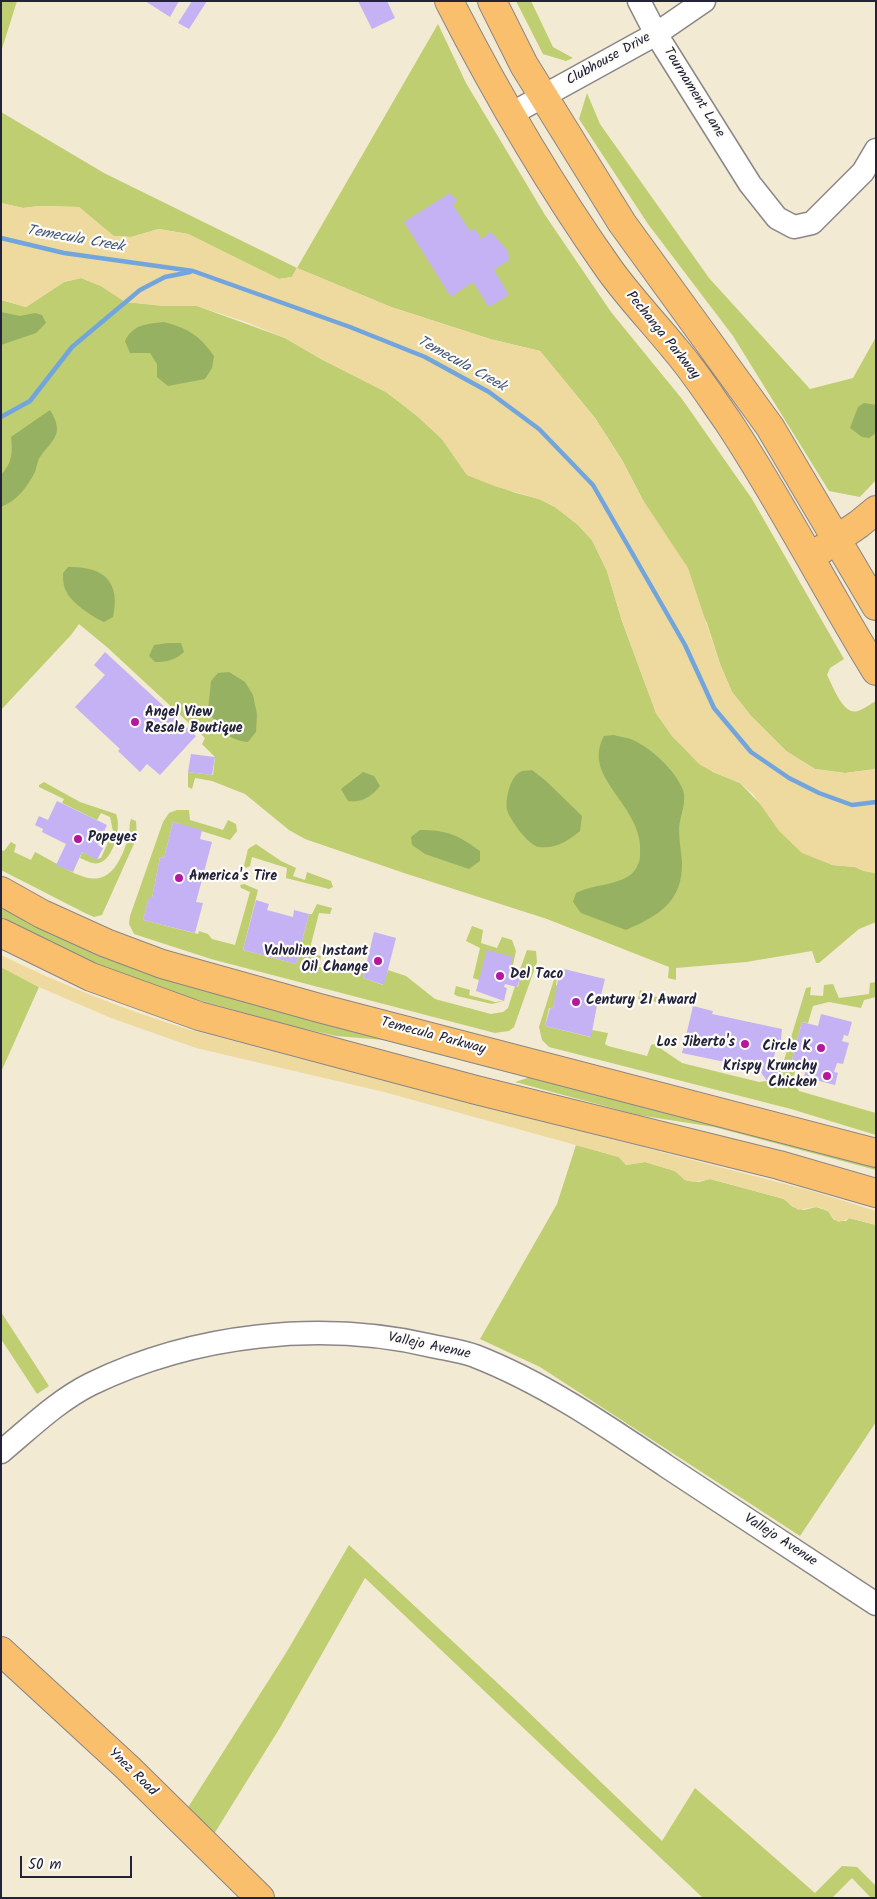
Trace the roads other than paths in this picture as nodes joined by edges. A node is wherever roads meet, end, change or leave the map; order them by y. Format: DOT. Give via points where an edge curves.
graph roads {
  1 [pos="449,1"];
  2 [pos="492,1"];
  3 [pos="639,1"];
  4 [pos="704,1"];
  5 [pos="656,34"];
  6 [pos="543,97"];
  7 [pos="511,114"];
  8 [pos="876,150"];
  9 [pos="876,510"];
  10 [pos="836,540"];
  11 [pos="810,557"];
  12 [pos="876,606"];
  13 [pos="876,671"];
  14 [pos="1,891"];
  15 [pos="1,933"];
  16 [pos="876,1154"];
  17 [pos="876,1194"];
  18 [pos="1,1452"];
  19 [pos="876,1604"];
  20 [pos="1,1651"];
  21 [pos="260,1898"];
  1 -- 7 [label="main road, Pechanga Parkway"];
  2 -- 6 [label="main road"];
  3 -- 5 [label="street, Tournament Lane"];
  4 -- 5 [label="street, Clubhouse Drive"];
  5 -- 6 [label="street, Clubhouse Drive"];
  5 -- 8 [label="street, Tournament Lane" via="750,184 777,218 794,226 812,223 864,172"];
  6 -- 7 [label="street, Clubhouse Drive"];
  6 -- 10 [label="main road" via="622,223 770,427"];
  7 -- 11 [label="main road, Pechanga Parkway" via="609,269 677,350 728,422"];
  9 -- 10 [label="main road"];
  10 -- 11 [label="main road"];
  10 -- 12 [label="main road"];
  11 -- 13 [label="main road, Pechanga Parkway"];
  14 -- 16 [label="main road, Temecula Parkway" via="106,943 170,966"];
  15 -- 17 [label="main road" via="91,977 199,1016 476,1090 779,1165"];
  18 -- 19 [label="street, Vallejo Avenue" via="54,1407 91,1384 200,1345 278,1335 352,1334 411,1341 472,1355 532,1380"];
  20 -- 21 [label="main road, Ynez Road" via="128,1768"];
}
